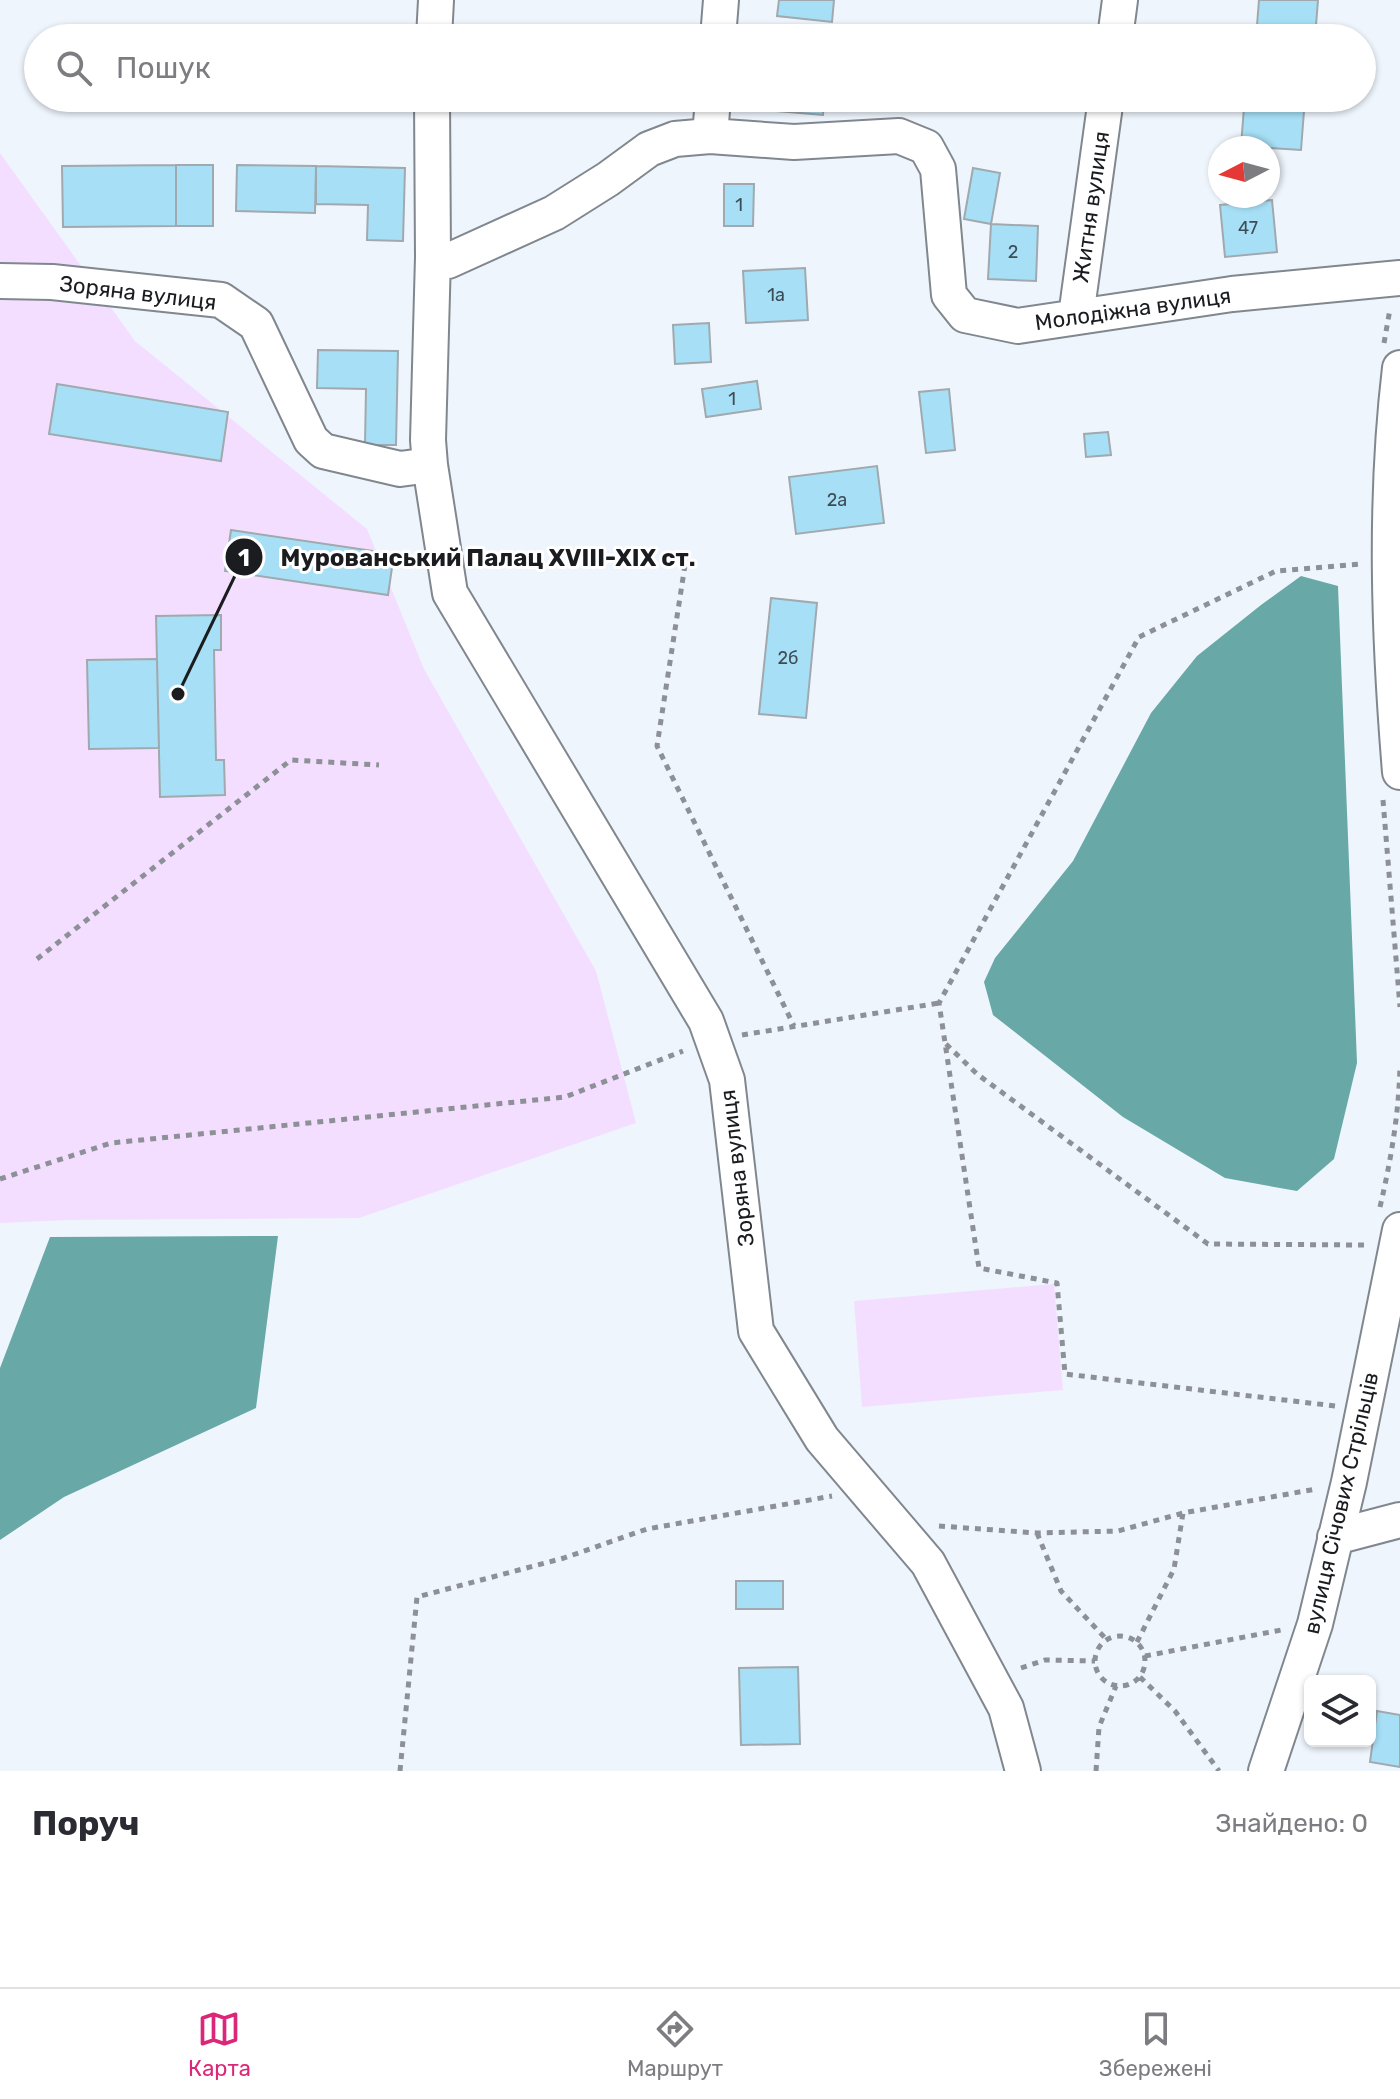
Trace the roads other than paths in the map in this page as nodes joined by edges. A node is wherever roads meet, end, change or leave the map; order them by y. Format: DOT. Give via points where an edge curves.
graph roads {
  1 [pos="436,0"];
  2 [pos="721,0"];
  3 [pos="1120,0"];
  4 [pos="435,24"];
  5 [pos="719,24"];
  6 [pos="1117,24"];
  7 [pos="432,112"];
  8 [pos="712,112"];
  9 [pos="1104,112"];
  10 [pos="710,136"];
  11 [pos="433,257"];
  12 [pos="1400,278"];
  13 [pos="0,281"];
  14 [pos="1076,316"];
  15 [pos="1400,368"];
  16 [pos="430,465"];
  17 [pos="1400,772"];
  18 [pos="1398,1238"];
  19 [pos="1400,1520"];
  20 [pos="1335,1537"];
  21 [pos="1023,1771"];
  22 [pos="1266,1771"];
  1 -- 4 [label="street"];
  2 -- 5 [label="street"];
  3 -- 6 [label="street"];
  7 -- 11 [label="street, Зоряна вулиця"];
  8 -- 10 [label="street"];
  9 -- 14 [label="street, Житня вулиця"];
  10 -- 11 [label="street" via="675,139 649,149 554,213 448,261"];
  10 -- 14 [label="street, Молодіжна вулиця" via="794,142 899,136 926,147 938,169 949,295 965,315 1018,326"];
  11 -- 16 [label="street, Зоряна вулиця"];
  12 -- 14 [label="street, Молодіжна вулиця"];
  13 -- 16 [label="street, Зоряна вулиця" via="221,300 256,324 311,440 323,451 400,469"];
  15 -- 17 [label="street" via="1389,562"];
  16 -- 21 [label="street, Зоряна вулиця" via="450,593 713,1039 727,1080 756,1331 822,1439 928,1563 1006,1708"];
  18 -- 20 [label="street, вулиця Січових Стрільців"];
  19 -- 20 [label="street"];
  20 -- 22 [label="street, вулиця Січових Стрільців" via="1315,1624"];
}
